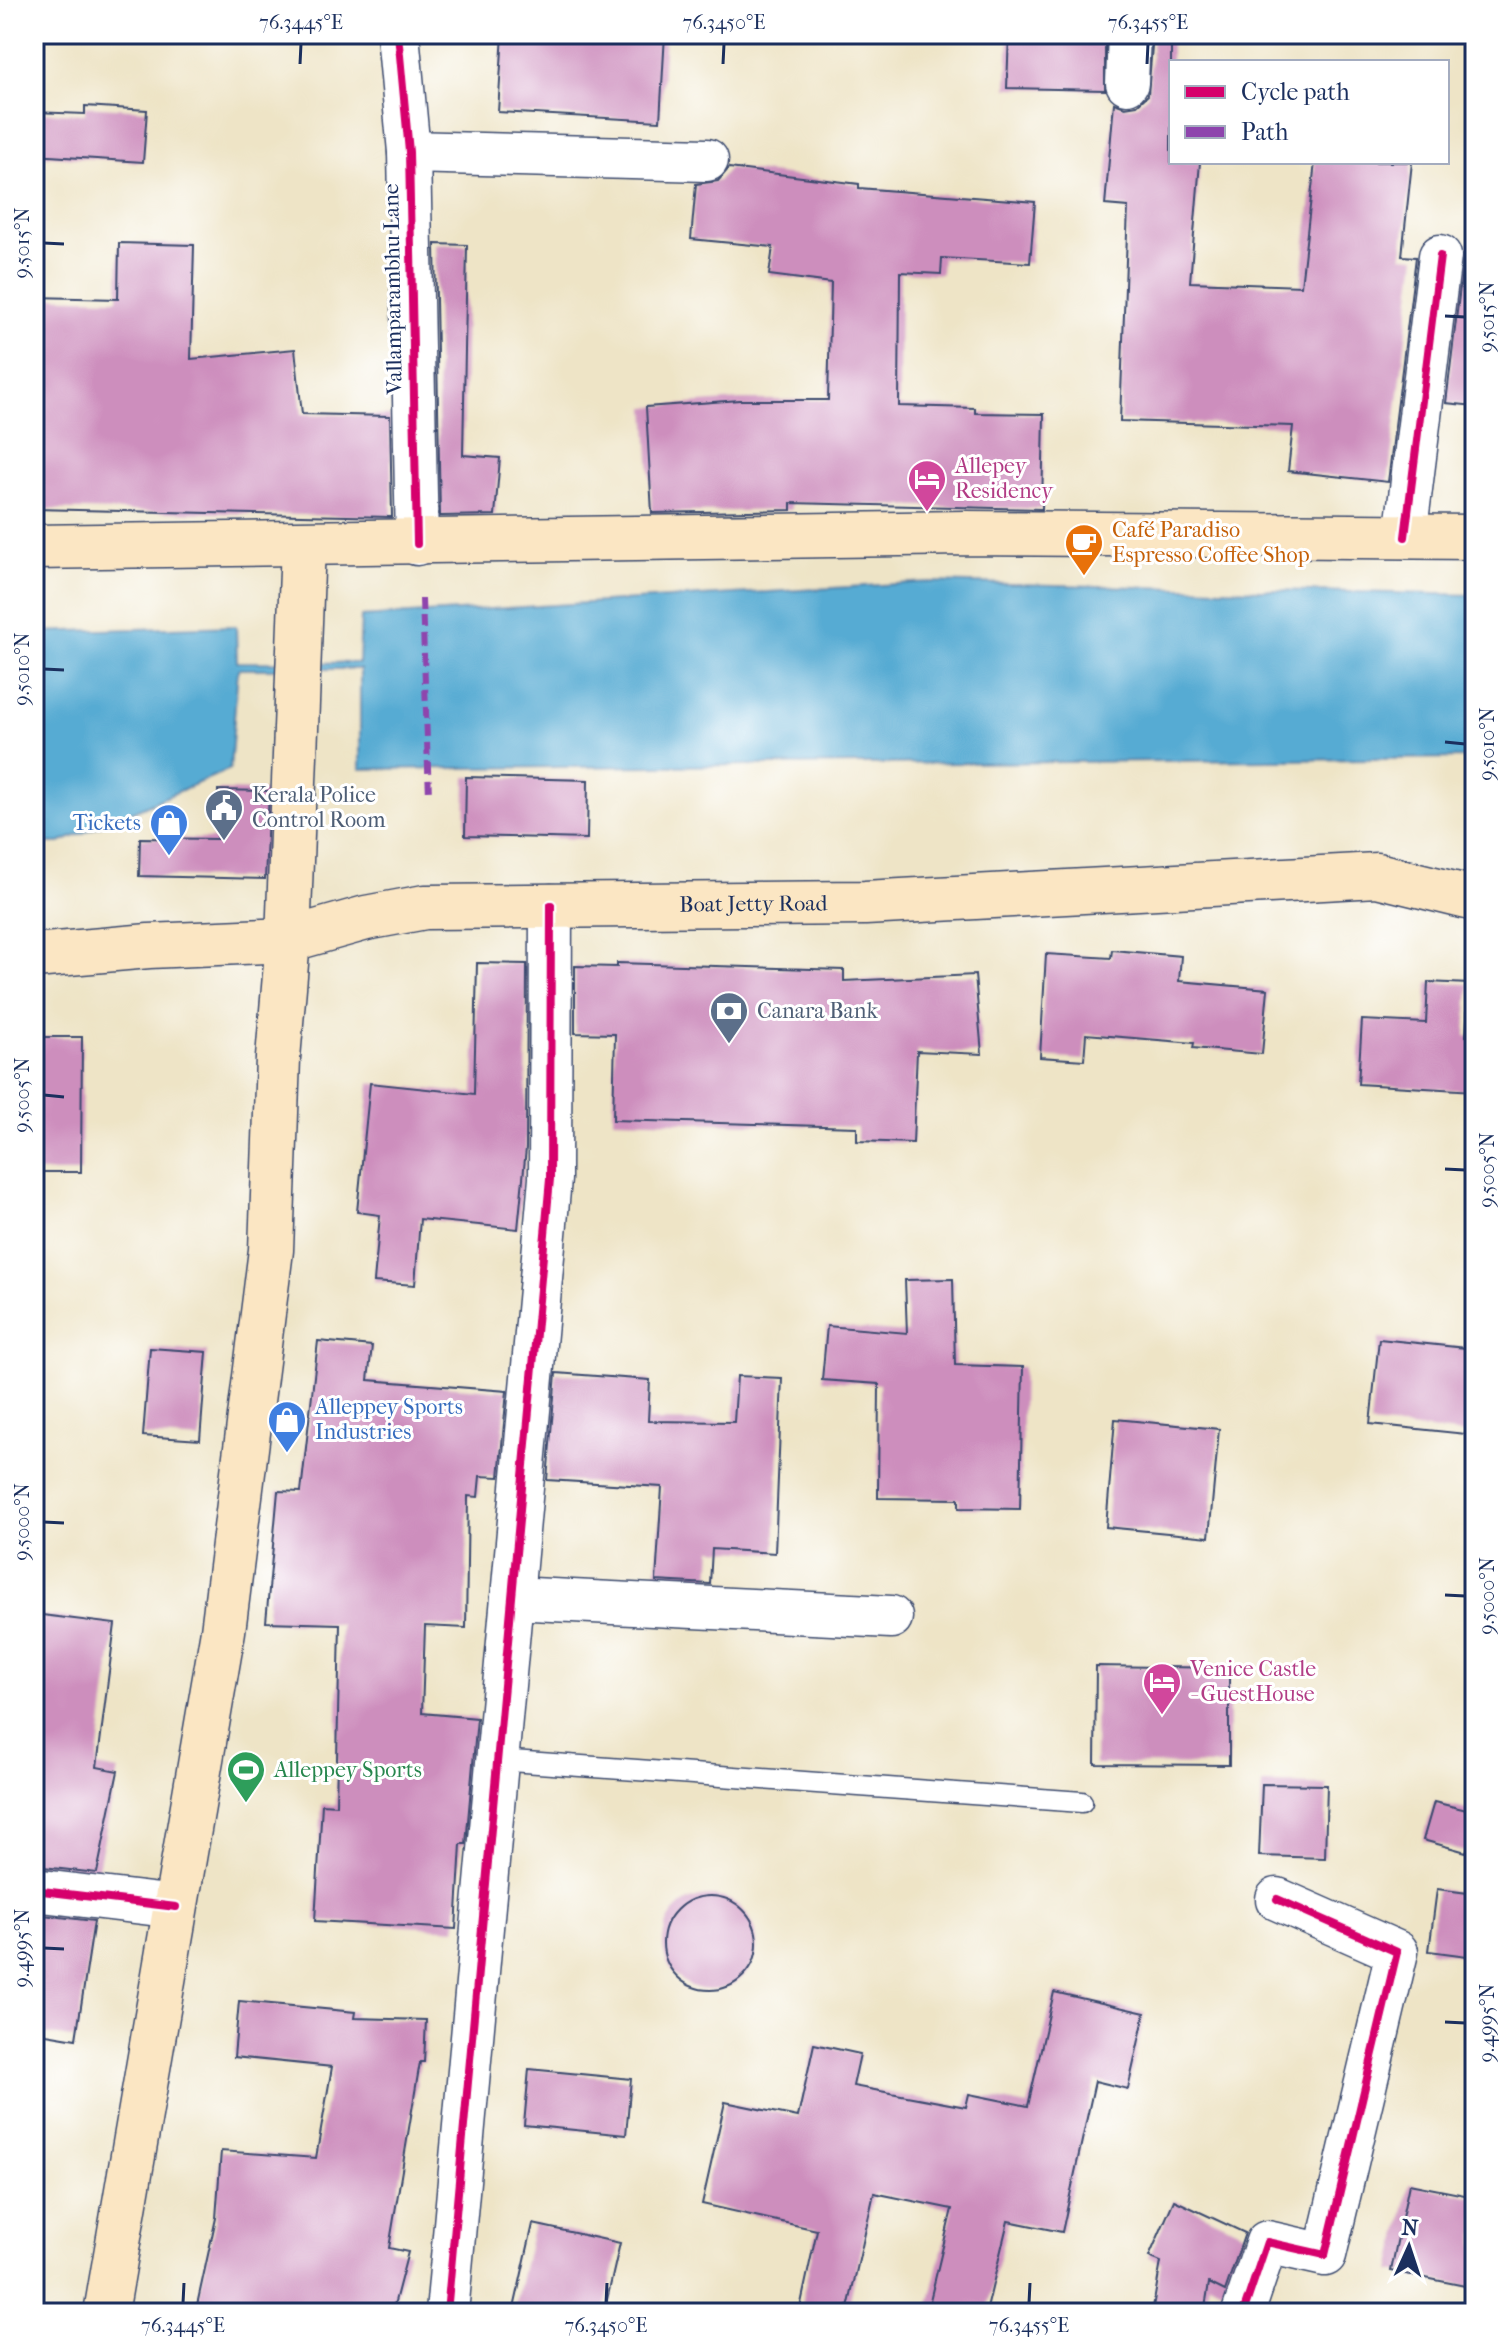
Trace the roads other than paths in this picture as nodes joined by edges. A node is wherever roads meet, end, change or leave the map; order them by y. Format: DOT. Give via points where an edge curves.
graph roads {
  1 [pos="398,34"];
  2 [pos="1129,34"];
  3 [pos="1127,83"];
  4 [pos="409,152"];
  5 [pos="707,160"];
  6 [pos="1440,256"];
  7 [pos="1405,537"];
  8 [pos="1475,537"];
  9 [pos="303,544"];
  10 [pos="417,544"];
  11 [pos="34,547"];
  12 [pos="1475,899"];
  13 [pos="551,905"];
  14 [pos="288,940"];
  15 [pos="34,956"];
  16 [pos="512,1598"];
  17 [pos="891,1617"];
  18 [pos="497,1760"];
  19 [pos="1082,1802"];
  20 [pos="34,1890"];
  21 [pos="1277,1899"];
  22 [pos="176,1907"];
  23 [pos="106,2313"];
  24 [pos="447,2313"];
  25 [pos="1243,2313"];
  1 -- 4 [label="street, Vallamparambhu Lane"];
  2 -- 3 [label="street"];
  4 -- 5 [label="street"];
  4 -- 10 [label="street, Vallamparambhu Lane"];
  6 -- 7 [label="street"];
  7 -- 8 [label="main road"];
  7 -- 10 [label="main road" via="965,533"];
  9 -- 10 [label="main road"];
  9 -- 11 [label="main road"];
  9 -- 14 [label="main road"];
  12 -- 13 [label="main road, Boat Jetty Road" via="1377,875 865,903"];
  13 -- 14 [label="main road, Boat Jetty Road" via="425,907"];
  13 -- 16 [label="street" via="550,1179"];
  14 -- 15 [label="main road, Boat Jetty Road"];
  14 -- 22 [label="main road" via="271,1250 223,1631"];
  16 -- 17 [label="street"];
  16 -- 18 [label="street"];
  18 -- 19 [label="lane"];
  18 -- 24 [label="street"];
  20 -- 22 [label="street"];
  21 -- 25 [label="street" via="1397,1952 1325,2255 1267,2242"];
  22 -- 23 [label="main road"];
}
